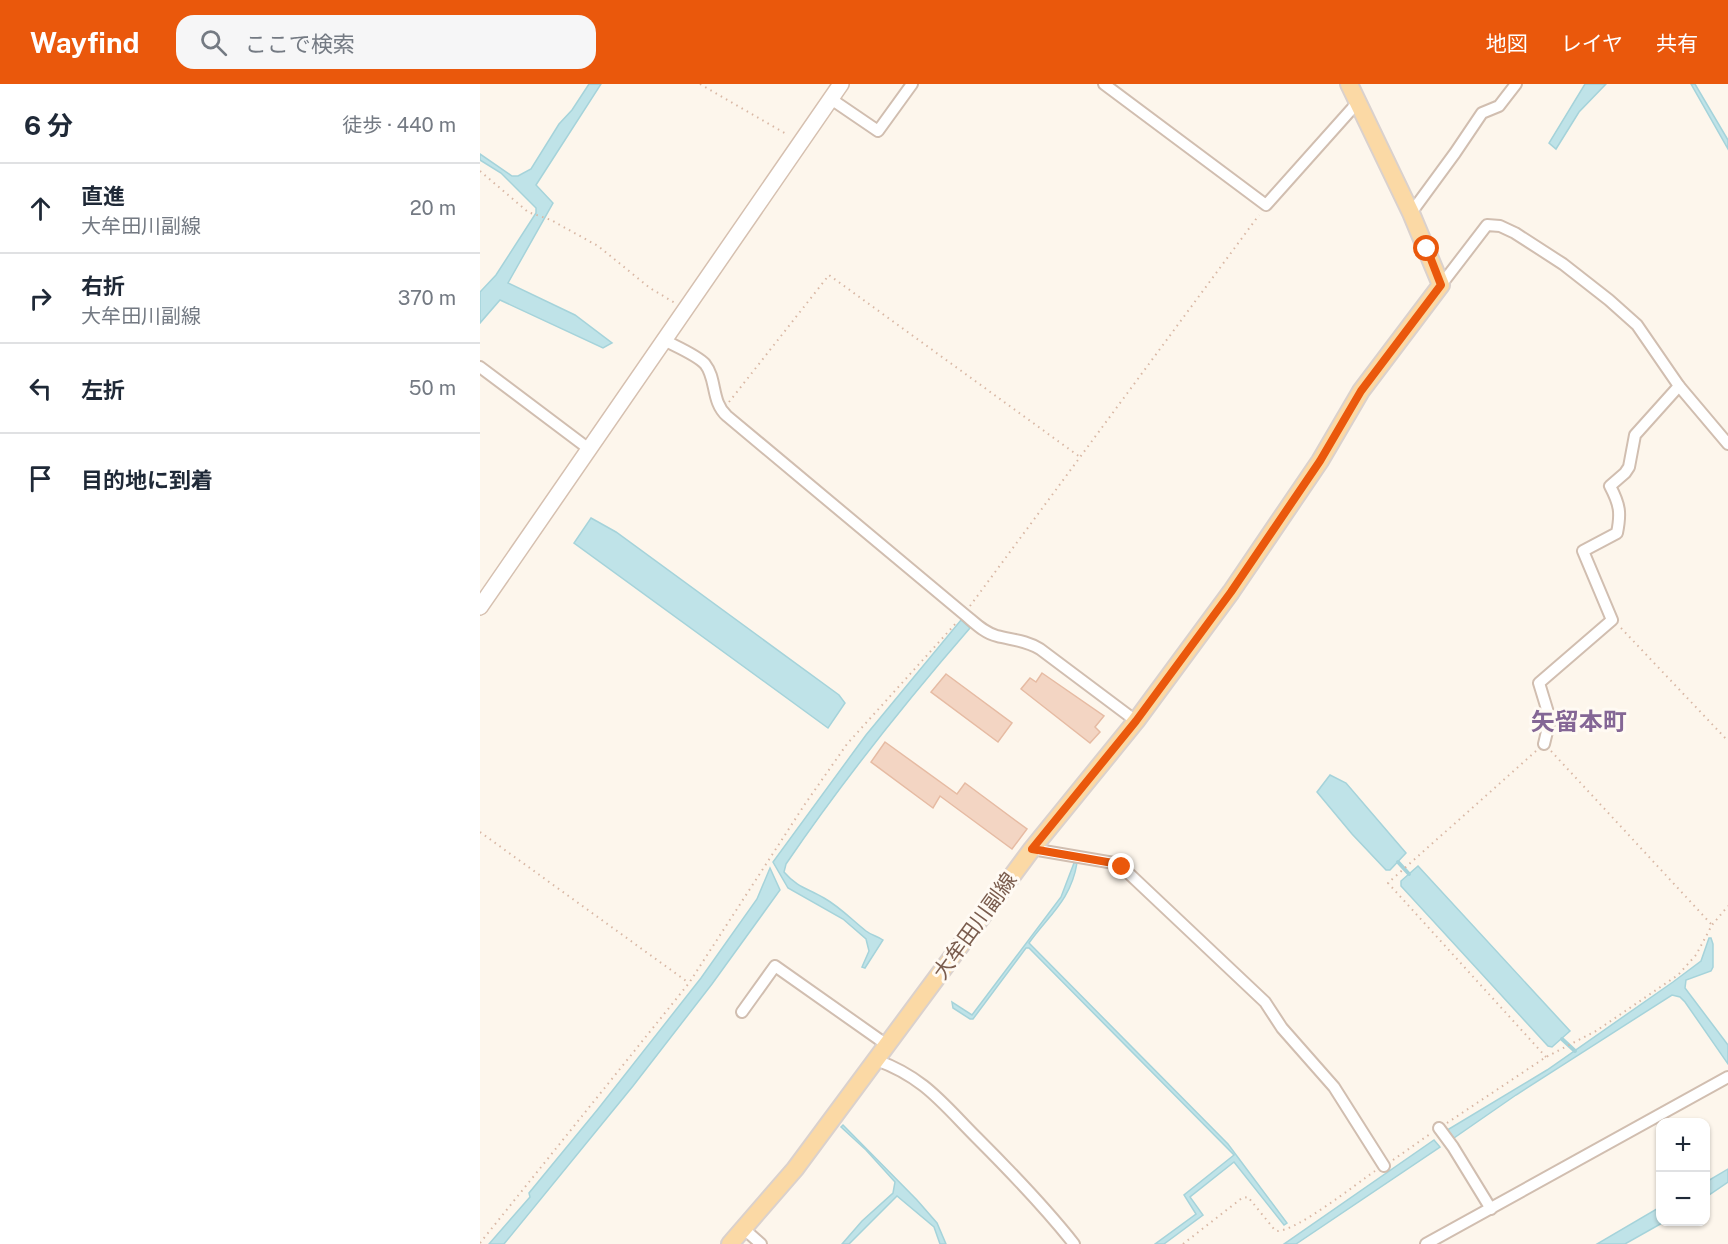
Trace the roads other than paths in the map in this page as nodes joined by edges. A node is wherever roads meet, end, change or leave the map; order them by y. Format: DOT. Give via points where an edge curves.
graph roads {
  1 [pos="841,84"];
  2 [pos="912,84"];
  3 [pos="1104,84"];
  4 [pos="1349,84"];
  5 [pos="1516,84"];
  6 [pos="831,99"];
  7 [pos="1358,102"];
  8 [pos="1412,213"];
  9 [pos="1441,285"];
  10 [pos="664,340"];
  11 [pos="480,367"];
  12 [pos="1679,386"];
  13 [pos="1728,444"];
  14 [pos="589,449"];
  15 [pos="480,607"];
  16 [pos="1136,721"];
  17 [pos="1544,744"];
  18 [pos="1032,849"];
  19 [pos="742,1012"];
  20 [pos="887,1046"];
  21 [pos="876,1060"];
  22 [pos="1728,1077"];
  23 [pos="1442,1131"];
  24 [pos="1384,1166"];
  25 [pos="1491,1209"];
  26 [pos="744,1229"];
  27 [pos="730,1244"];
  28 [pos="761,1244"];
  29 [pos="1074,1244"];
  30 [pos="1426,1244"];
  1 -- 6 [label="street"];
  2 -- 6 [label="street" via="878,131"];
  3 -- 7 [label="street" via="1266,205"];
  4 -- 7 [label="main road"];
  5 -- 8 [label="street" via="1500,106 1482,112"];
  6 -- 10 [label="street"];
  7 -- 8 [label="main road"];
  8 -- 9 [label="main road"];
  9 -- 12 [label="street" via="1487,225 1500,226 1563,264 1637,325"];
  9 -- 16 [label="main road, 大牟田川副線" via="1361,391 1320,461 1231,592"];
  10 -- 14 [label="street"];
  10 -- 16 [label="street" via="704,363 722,411 964,614 995,636 1028,642 1040,649"];
  11 -- 14 [label="street"];
  12 -- 13 [label="street"];
  12 -- 17 [label="street" via="1635,435 1629,467 1610,486 1620,515 1617,533 1583,551 1612,620 1539,684 1550,718"];
  14 -- 15 [label="street"];
  16 -- 18 [label="main road, 大牟田川副線"];
  18 -- 20 [label="main road, 大牟田川副線"];
  18 -- 24 [label="street" via="1122,867 1265,1002 1282,1028 1334,1086"];
  19 -- 20 [label="street" via="775,966"];
  20 -- 21 [label="main road, 大牟田川副線"];
  21 -- 26 [label="main road, 大牟田川副線" via="795,1169"];
  21 -- 29 [label="street" via="899,1068 926,1087 1017,1177"];
  22 -- 25 [label="street"];
  23 -- 25 [label="street"];
  25 -- 30 [label="street"];
  26 -- 27 [label="main road, 大牟田川副線"];
  26 -- 28 [label="street"];
}
